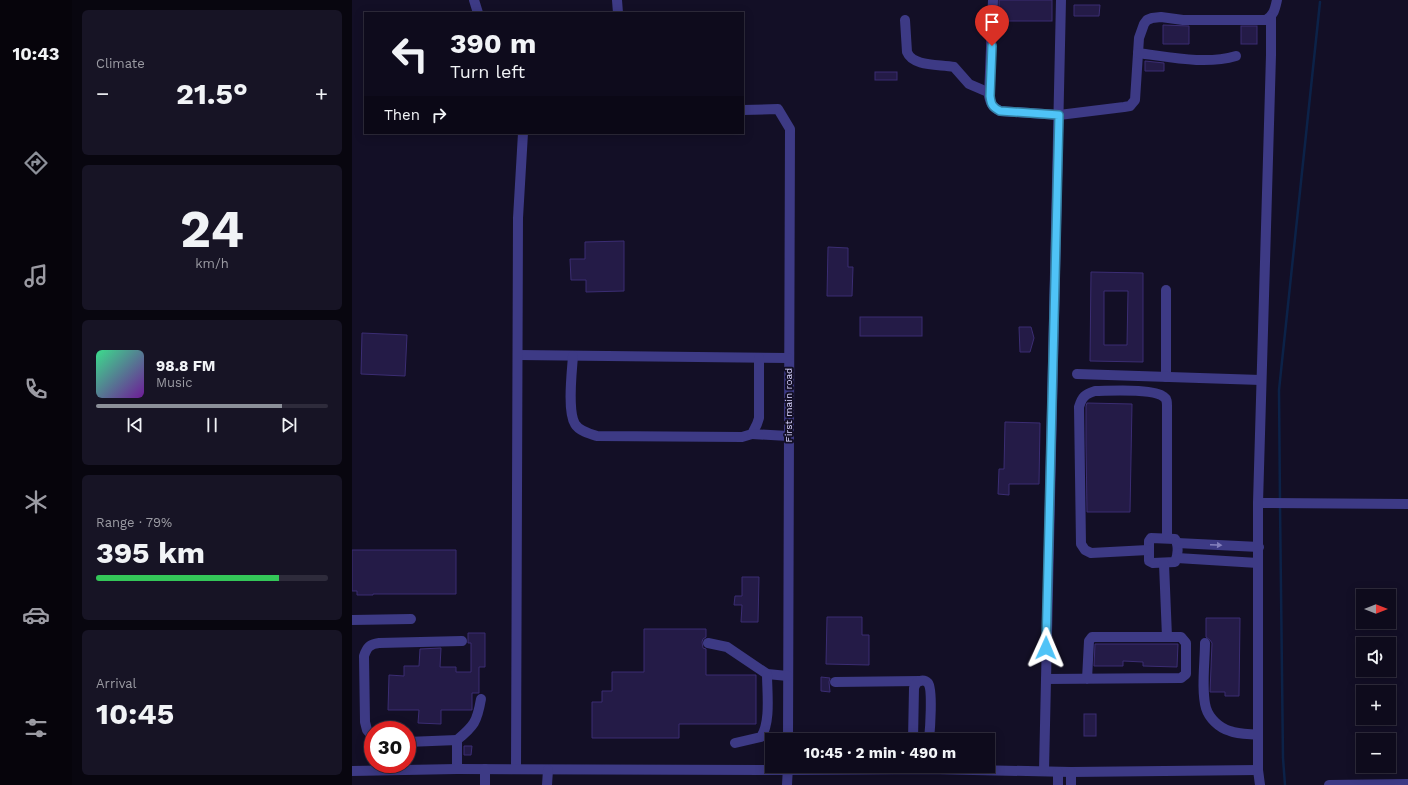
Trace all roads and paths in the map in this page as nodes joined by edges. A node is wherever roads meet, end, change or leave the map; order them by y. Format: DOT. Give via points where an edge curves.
graph roads {
  1 [pos="474,0"];
  2 [pos="617,0"];
  3 [pos="993,0"];
  4 [pos="1061,0"];
  5 [pos="1277,0"];
  6 [pos="478,12"];
  7 [pos="618,12"];
  8 [pos="1271,17"];
  9 [pos="905,20"];
  10 [pos="1138,53"];
  11 [pos="1236,56"];
  12 [pos="990,93"];
  13 [pos="744,110"];
  14 [pos="1059,115"];
  15 [pos="523,134"];
  16 [pos="1166,290"];
  17 [pos="518,355"];
  18 [pos="573,356"];
  19 [pos="759,358"];
  20 [pos="788,358"];
  21 [pos="1077,374"];
  22 [pos="1166,377"];
  23 [pos="1261,380"];
  24 [pos="752,434"];
  25 [pos="788,436"];
  26 [pos="1258,503"];
  27 [pos="1408,504"];
  28 [pos="1167,538"];
  29 [pos="1177,543"];
  30 [pos="1259,547"];
  31 [pos="1148,550"];
  32 [pos="1177,558"];
  33 [pos="1258,563"];
  34 [pos="1164,564"];
  35 [pos="411,619"];
  36 [pos="352,620"];
  37 [pos="1167,637"];
  38 [pos="462,640"];
  39 [pos="708,643"];
  40 [pos="1205,643"];
  41 [pos="767,674"];
  42 [pos="788,676"];
  43 [pos="1046,679"];
  44 [pos="1087,679"];
  45 [pos="920,681"];
  46 [pos="835,682"];
  47 [pos="481,699"];
  48 [pos="365,721"];
  49 [pos="788,733"];
  50 [pos="913,733"];
  51 [pos="930,733"];
  52 [pos="1258,735"];
  53 [pos="457,740"];
  54 [pos="416,742"];
  55 [pos="735,743"];
  56 [pos="457,769"];
  57 [pos="485,769"];
  58 [pos="516,769"];
  59 [pos="765,769"];
  60 [pos="548,770"];
  61 [pos="995,770"];
  62 [pos="1258,770"];
  63 [pos="352,771"];
  64 [pos="1044,771"];
  65 [pos="1058,772"];
  66 [pos="1071,772"];
  67 [pos="792,773"];
  68 [pos="1408,784"];
  69 [pos="485,785"];
  70 [pos="547,785"];
  71 [pos="787,785"];
  72 [pos="1058,785"];
  73 [pos="1071,785"];
  74 [pos="1260,785"];
  75 [pos="1329,785"];
  1 -- 6 [label="street"];
  2 -- 7 [label="street"];
  3 -- 12 [label="street"];
  4 -- 14 [label="street"];
  5 -- 8 [label="street"];
  8 -- 10 [label="street" via="1252,21 1152,18 1144,24 1139,38"];
  8 -- 23 [label="street"];
  9 -- 12 [label="street" via="907,52 912,60 954,67 969,84"];
  10 -- 11 [label="street" via="1204,61"];
  10 -- 14 [label="street" via="1136,94 1130,106"];
  12 -- 14 [label="street" via="991,104 1000,111"];
  13 -- 20 [label="street, First main road" via="778,109 790,129"];
  14 -- 43 [label="street"];
  15 -- 17 [label="street" via="518,218"];
  16 -- 22 [label="street"];
  17 -- 18 [label="street"];
  17 -- 58 [label="street"];
  18 -- 19 [label="street"];
  18 -- 24 [label="street" via="573,416 575,424 588,433 597,436 712,437 742,437"];
  19 -- 20 [label="street"];
  19 -- 24 [label="street" via="759,418"];
  20 -- 25 [label="street, First main road"];
  21 -- 22 [label="street"];
  22 -- 23 [label="street"];
  23 -- 26 [label="street"];
  24 -- 25 [label="street"];
  25 -- 42 [label="street, First main road"];
  26 -- 27 [label="street"];
  26 -- 30 [label="street"];
  28 -- 29 [label="street" via="1175,539"];
  28 -- 31 [label="street" via="1151,538"];
  28 -- 31 [label="street" via="1166,399 1151,391 1087,393 1081,399 1079,407 1081,544 1091,553"];
  29 -- 30 [label="street, one-way"];
  29 -- 32 [label="street"];
  30 -- 33 [label="street"];
  31 -- 34 [label="street" via="1151,562"];
  32 -- 33 [label="street"];
  32 -- 34 [label="street" via="1175,562"];
  33 -- 52 [label="street"];
  34 -- 37 [label="street"];
  35 -- 36 [label="street"];
  37 -- 44 [label="street" via="1092,637 1088,641"];
  37 -- 44 [label="street" via="1181,637 1186,643 1186,674 1181,678"];
  38 -- 48 [label="street" via="379,643 367,648 364,656"];
  39 -- 41 [label="street" via="727,646"];
  40 -- 52 [label="street" via="1204,695 1211,719 1229,731"];
  41 -- 42 [label="street"];
  41 -- 55 [label="street" via="765,731 761,737"];
  42 -- 49 [label="street, First main road"];
  43 -- 44 [label="street"];
  43 -- 64 [label="street"];
  45 -- 46 [label="street"];
  45 -- 50 [label="street" via="914,688"];
  45 -- 51 [label="street" via="928,683 931,692"];
  47 -- 53 [label="street" via="478,718"];
  52 -- 62 [label="street"];
  53 -- 54 [label="street"];
  53 -- 56 [label="street"];
  56 -- 57 [label="street"];
  56 -- 63 [label="street"];
  57 -- 58 [label="street"];
  57 -- 69 [label="street"];
  58 -- 60 [label="street"];
  59 -- 60 [label="street"];
  60 -- 70 [label="street"];
  61 -- 64 [label="street"];
  62 -- 66 [label="street"];
  62 -- 74 [label="street"];
  64 -- 65 [label="street"];
  65 -- 66 [label="street"];
  65 -- 72 [label="street"];
  66 -- 73 [label="street"];
  67 -- 71 [label="street"];
  68 -- 75 [label="street"];
}
